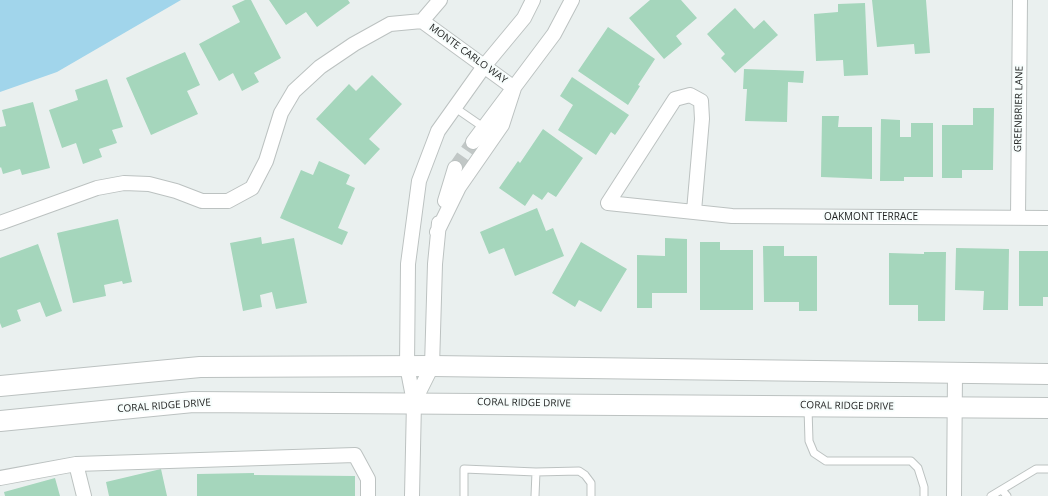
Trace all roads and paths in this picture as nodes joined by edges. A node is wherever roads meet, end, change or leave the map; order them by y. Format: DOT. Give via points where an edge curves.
graph roads {
  1 [pos="440,0"];
  2 [pos="533,0"];
  3 [pos="572,0"];
  4 [pos="1020,0"];
  5 [pos="422,21"];
  6 [pos="485,65"];
  7 [pos="514,88"];
  8 [pos="454,107"];
  9 [pos="483,127"];
  10 [pos="473,142"];
  11 [pos="455,168"];
  12 [pos="694,211"];
  13 [pos="1018,218"];
  14 [pos="1048,218"];
  15 [pos="0,223"];
  16 [pos="437,232"];
  17 [pos="408,366"];
  18 [pos="432,366"];
  19 [pos="955,374"];
  20 [pos="1048,374"];
  21 [pos="0,386"];
  22 [pos="414,402"];
  23 [pos="808,406"];
  24 [pos="955,408"];
  25 [pos="1048,408"];
  26 [pos="0,421"];
  27 [pos="76,464"];
  28 [pos="1048,469"];
  29 [pos="536,472"];
  30 [pos="0,478"];
  31 [pos="1002,490"];
  32 [pos="84,496"];
  33 [pos="368,496"];
  34 [pos="412,496"];
  35 [pos="464,496"];
  36 [pos="535,496"];
  37 [pos="591,496"];
  38 [pos="924,496"];
  39 [pos="954,496"];
  40 [pos="991,496"];
  41 [pos="1007,496"];
  1 -- 5 [label="street, MONTE CARLO WAY"];
  2 -- 6 [label="street" via="524,18"];
  3 -- 7 [label="street" via="554,34"];
  4 -- 13 [label="street, GREENBRIER LANE"];
  5 -- 6 [label="street, MONTE CARLO WAY"];
  5 -- 15 [label="street, MONTE CARLO WAY" via="390,24 320,67 294,91 281,113 266,161 252,188 228,201 202,201 156,186 124,182 97,188"];
  6 -- 7 [label="street, MONTE CARLO WAY"];
  6 -- 8 [label="street"];
  7 -- 9 [label="street"];
  7 -- 16 [label="street" via="502,124 459,187"];
  8 -- 9 [label="lane"];
  8 -- 17 [label="street" via="438,130 419,181 408,264"];
  9 -- 10 [label="street"];
  11 -- 16 [label="street"];
  12 -- 12 [label="street, OAKMONT TERRACE" via="702,119 701,101 690,95 675,99 608,203"];
  12 -- 13 [label="street, OAKMONT TERRACE" via="732,216"];
  13 -- 14 [label="street, OAKMONT TERRACE"];
  16 -- 18 [label="street"];
  17 -- 18 [label="main road"];
  17 -- 21 [label="main road" via="200,367"];
  17 -- 22 [label="street"];
  18 -- 19 [label="main road"];
  18 -- 22 [label="street"];
  19 -- 20 [label="main road"];
  19 -- 24 [label="street"];
  22 -- 23 [label="main road, CORAL RIDGE DRIVE"];
  22 -- 26 [label="main road, CORAL RIDGE DRIVE" via="193,402"];
  22 -- 34 [label="street"];
  23 -- 24 [label="main road, CORAL RIDGE DRIVE"];
  23 -- 38 [label="lane" via="809,441 814,453 826,461 911,461 918,468"];
  24 -- 25 [label="main road, CORAL RIDGE DRIVE"];
  24 -- 39 [label="street"];
  27 -- 30 [label="street"];
  27 -- 32 [label="street"];
  27 -- 33 [label="street" via="355,454 368,479"];
  28 -- 31 [label="lane" via="1036,468"];
  29 -- 35 [label="lane" via="464,469"];
  29 -- 36 [label="lane"];
  29 -- 37 [label="lane" via="579,471 591,483"];
  31 -- 40 [label="lane"];
  31 -- 41 [label="lane"];
}
